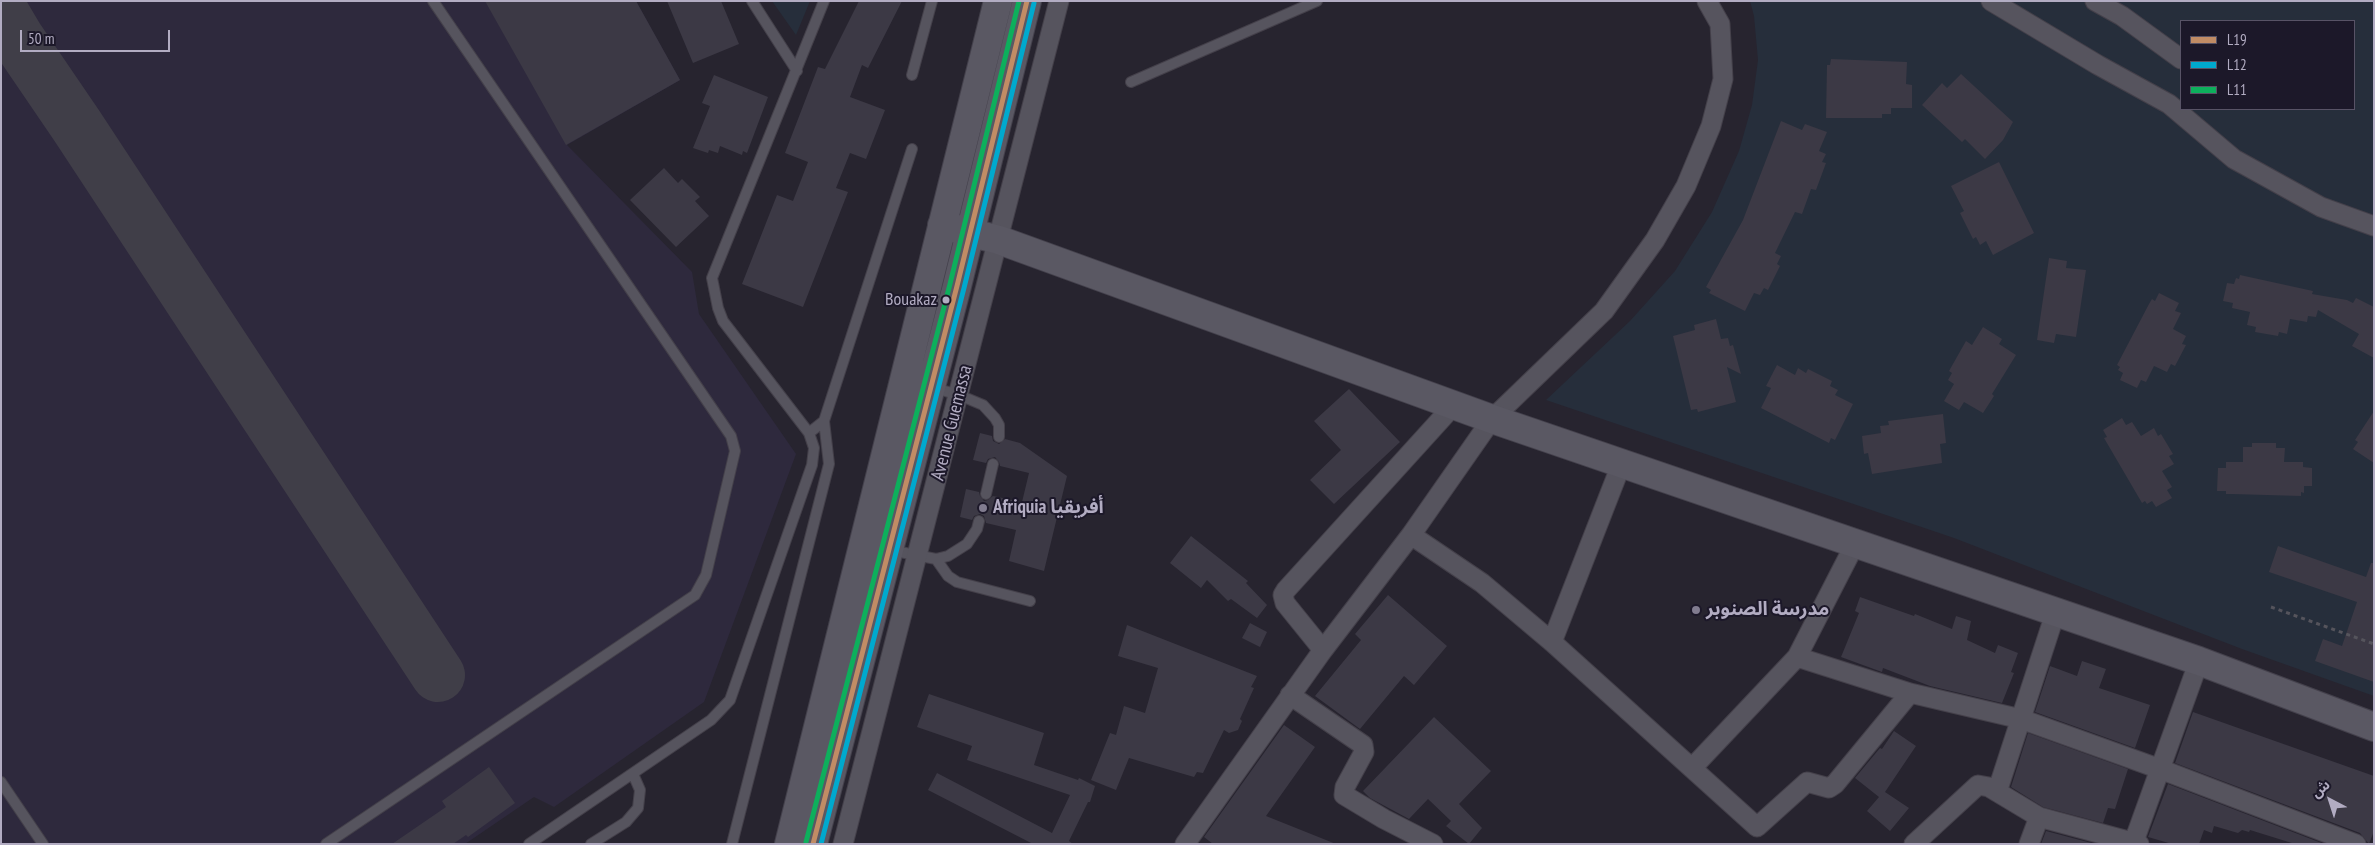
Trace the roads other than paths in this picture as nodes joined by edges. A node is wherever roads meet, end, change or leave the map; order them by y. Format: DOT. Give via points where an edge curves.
graph roads {
  1 [pos="433,1"];
  2 [pos="752,1"];
  3 [pos="824,1"];
  4 [pos="932,1"];
  5 [pos="998,1"];
  6 [pos="1027,1"];
  7 [pos="1059,1"];
  8 [pos="1317,1"];
  9 [pos="1991,1"];
  10 [pos="2095,1"];
  11 [pos="1707,2"];
  12 [pos="2180,58"];
  13 [pos="797,71"];
  14 [pos="912,75"];
  15 [pos="1131,82"];
  16 [pos="912,150"];
  17 [pos="942,225"];
  18 [pos="2374,226"];
  19 [pos="970,232"];
  20 [pos="999,240"];
  21 [pos="930,387"];
  22 [pos="959,394"];
  23 [pos="1454,406"];
  24 [pos="1492,419"];
  25 [pos="824,421"];
  26 [pos="809,433"];
  27 [pos="999,438"];
  28 [pos="993,464"];
  29 [pos="1621,465"];
  30 [pos="986,494"];
  31 [pos="979,521"];
  32 [pos="1411,534"];
  33 [pos="1855,544"];
  34 [pos="889,550"];
  35 [pos="927,557"];
  36 [pos="1030,601"];
  37 [pos="2056,614"];
  38 [pos="1552,642"];
  39 [pos="1323,650"];
  40 [pos="1797,658"];
  41 [pos="2199,661"];
  42 [pos="1910,693"];
  43 [pos="1290,695"];
  44 [pos="2022,720"];
  45 [pos="2374,727"];
  46 [pos="1693,767"];
  47 [pos="2160,769"];
  48 [pos="633,774"];
  49 [pos="1,782"];
  50 [pos="1997,792"];
  51 [pos="2039,817"];
  52 [pos="2135,843"];
  53 [pos="43,844"];
  54 [pos="326,844"];
  55 [pos="529,844"];
  56 [pos="591,844"];
  57 [pos="732,844"];
  58 [pos="789,844"];
  59 [pos="814,844"];
  60 [pos="843,844"];
  61 [pos="1185,844"];
  62 [pos="1433,844"];
  63 [pos="1914,844"];
  64 [pos="2029,844"];
  65 [pos="2356,844"];
  1 -- 54 [label="lane" via="731,436 735,451 706,575 695,595"];
  2 -- 13 [label="lane"];
  3 -- 13 [label="lane"];
  4 -- 14 [label="lane"];
  5 -- 17 [label="main road"];
  6 -- 19 [label="main road, Avenue Guemassa"];
  7 -- 20 [label="street, Avenue Guemassa"];
  8 -- 15 [label="lane"];
  9 -- 18 [label="street" via="2169,104 2234,159 2320,207"];
  10 -- 12 [label="street" via="2122,16"];
  11 -- 24 [label="street" via="1720,24 1723,79 1711,126 1686,186 1655,240 1604,311"];
  13 -- 26 [label="lane" via="712,278 723,322"];
  16 -- 25 [label="lane"];
  17 -- 19 [label="main road"];
  17 -- 58 [label="main road"];
  19 -- 20 [label="main road"];
  19 -- 21 [label="main road, Avenue Guemassa"];
  20 -- 22 [label="street, Avenue Guemassa"];
  20 -- 23 [label="main road"];
  21 -- 22 [label="lane"];
  21 -- 34 [label="main road, Avenue Guemassa"];
  22 -- 27 [label="lane" via="975,400 992,414 999,425"];
  22 -- 35 [label="street, Avenue Guemassa"];
  23 -- 24 [label="main road"];
  23 -- 39 [label="street" via="1283,595"];
  24 -- 29 [label="main road"];
  24 -- 32 [label="street"];
  25 -- 26 [label="lane"];
  25 -- 57 [label="lane" via="829,464"];
  26 -- 48 [label="lane" via="814,448 812,465 730,700 718,714"];
  28 -- 30 [label="lane"];
  29 -- 33 [label="main road"];
  29 -- 38 [label="street"];
  31 -- 35 [label="lane" via="967,544 953,554"];
  32 -- 38 [label="street" via="1482,583"];
  32 -- 39 [label="street"];
  33 -- 37 [label="main road"];
  33 -- 40 [label="street"];
  34 -- 35 [label="lane"];
  34 -- 59 [label="main road, Avenue Guemassa"];
  35 -- 36 [label="lane" via="957,582"];
  35 -- 60 [label="street, Avenue Guemassa"];
  37 -- 41 [label="main road"];
  37 -- 44 [label="street"];
  38 -- 46 [label="street"];
  39 -- 43 [label="street"];
  40 -- 42 [label="street"];
  40 -- 46 [label="street"];
  41 -- 45 [label="main road"];
  41 -- 47 [label="street"];
  42 -- 44 [label="street"];
  42 -- 46 [label="street" via="1835,784 1829,788 1807,782 1757,827"];
  43 -- 61 [label="street"];
  43 -- 62 [label="street" via="1363,745 1364,752 1344,795"];
  44 -- 47 [label="street"];
  44 -- 50 [label="street"];
  47 -- 52 [label="street"];
  47 -- 65 [label="street"];
  48 -- 55 [label="lane"];
  48 -- 56 [label="lane" via="640,790 638,808 626,822"];
  49 -- 53 [label="lane"];
  50 -- 51 [label="street"];
  50 -- 63 [label="street" via="1983,786 1972,788"];
  51 -- 52 [label="street"];
  51 -- 64 [label="street"];
}
